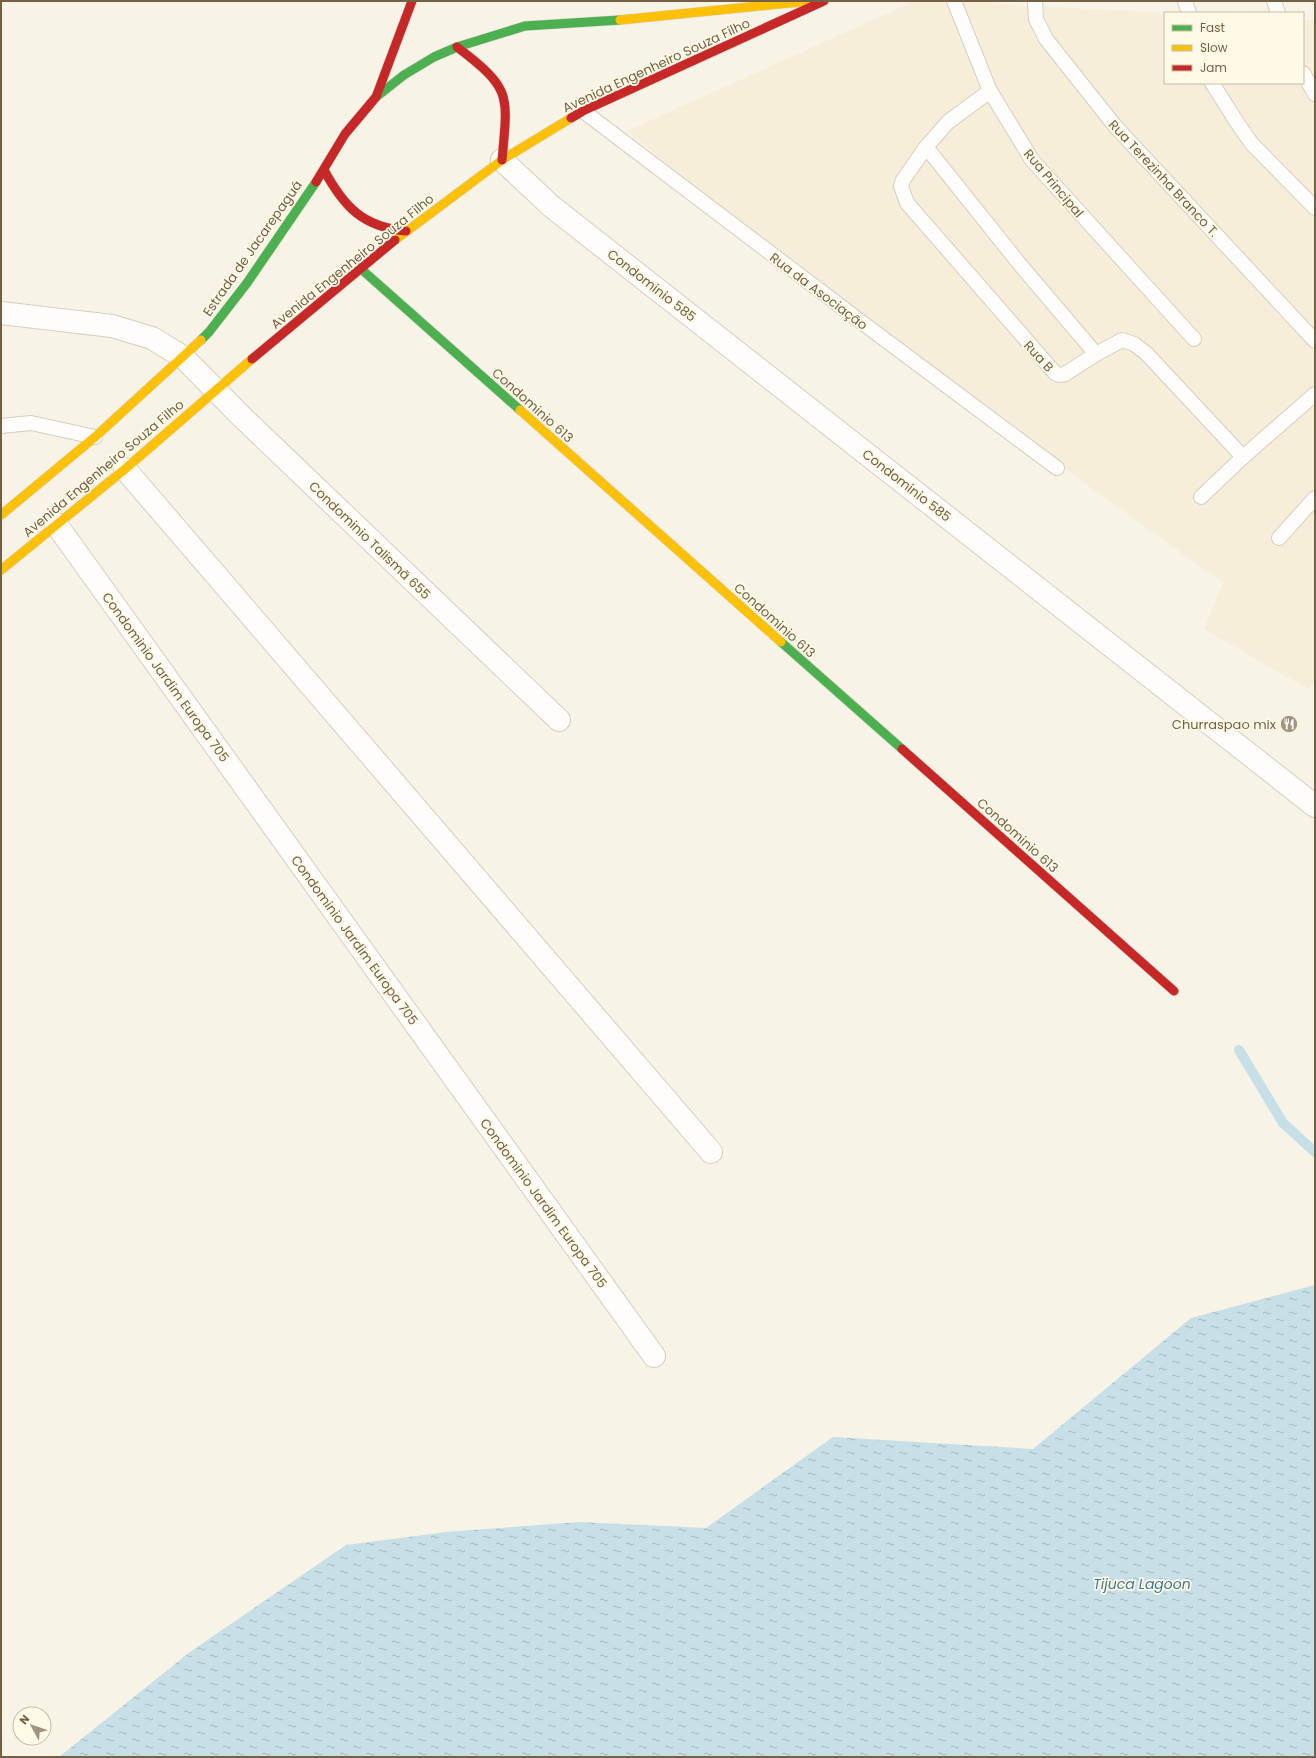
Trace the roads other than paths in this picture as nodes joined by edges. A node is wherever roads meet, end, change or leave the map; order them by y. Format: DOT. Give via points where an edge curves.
graph roads {
  1 [pos="412,1"];
  2 [pos="809,1"];
  3 [pos="824,1"];
  4 [pos="954,1"];
  5 [pos="1035,1"];
  6 [pos="1185,1"];
  7 [pos="1274,1"];
  8 [pos="1189,12"];
  9 [pos="1278,12"];
  10 [pos="457,47"];
  11 [pos="1304,75"];
  12 [pos="1213,84"];
  13 [pos="990,91"];
  14 [pos="1315,94"];
  15 [pos="376,97"];
  16 [pos="583,112"];
  17 [pos="926,147"];
  18 [pos="502,160"];
  19 [pos="324,170"];
  20 [pos="1315,208"];
  21 [pos="406,231"];
  22 [pos="360,268"];
  23 [pos="1,314"];
  24 [pos="1194,339"];
  25 [pos="1315,341"];
  26 [pos="1096,354"];
  27 [pos="183,357"];
  28 [pos="215,390"];
  29 [pos="1315,394"];
  30 [pos="1,426"];
  31 [pos="95,437"];
  32 [pos="1243,457"];
  33 [pos="1057,468"];
  34 [pos="125,469"];
  35 [pos="1201,497"];
  36 [pos="1315,498"];
  37 [pos="1,515"];
  38 [pos="56,524"];
  39 [pos="1279,538"];
  40 [pos="1,570"];
  41 [pos="559,720"];
  42 [pos="1315,806"];
  43 [pos="1174,991"];
  44 [pos="711,1152"];
  45 [pos="654,1356"];
  1 -- 15 [label="main road, Estrada de Jacarepaguá"];
  2 -- 10 [label="main road, Avenida Engenheiro Souza Filho" via="643,18 525,26"];
  3 -- 16 [label="main road, Avenida Engenheiro Souza Filho"];
  4 -- 13 [label="lane, Rua Principal"];
  5 -- 25 [label="lane, Rua Terezinha Branco T." via="1036,19 1046,40 1115,126"];
  6 -- 8 [label="lane"];
  7 -- 9 [label="lane"];
  10 -- 15 [label="main road, Avenida Engenheiro Souza Filho" via="404,75"];
  10 -- 18 [label="main road" via="478,63 498,84 505,101"];
  11 -- 14 [label="lane"];
  12 -- 20 [label="lane" via="1252,144"];
  13 -- 17 [label="lane, Rua B" via="948,122"];
  13 -- 24 [label="lane, Rua Principal" via="1032,160"];
  15 -- 19 [label="main road, Estrada de Jacarepaguá" via="345,134"];
  16 -- 18 [label="main road, Avenida Engenheiro Souza Filho"];
  16 -- 33 [label="lane, Rua da Asociação"];
  17 -- 26 [label="lane"];
  17 -- 26 [label="lane, Rua B" via="903,180 901,186 907,203 1055,373 1065,374"];
  18 -- 21 [label="main road, Avenida Engenheiro Souza Filho"];
  18 -- 42 [label="street, Condominio 585" via="551,206"];
  19 -- 21 [label="main road" via="333,188 361,217 390,230"];
  19 -- 27 [label="main road, Estrada de Jacarepaguá" via="247,283 209,332"];
  21 -- 22 [label="main road, Avenida Engenheiro Souza Filho"];
  22 -- 28 [label="main road, Avenida Engenheiro Souza Filho"];
  22 -- 43 [label="main road, Condominio 613"];
  23 -- 27 [label="street, Condominio Talismã 655" via="112,326 152,338"];
  26 -- 32 [label="lane, Rua B" via="1122,340 1134,344 1146,353"];
  27 -- 28 [label="street, Condominio Talismã 655"];
  27 -- 31 [label="main road, Estrada de Jacarepaguá"];
  28 -- 34 [label="main road, Avenida Engenheiro Souza Filho"];
  28 -- 41 [label="street, Condominio Talismã 655"];
  29 -- 32 [label="lane"];
  30 -- 31 [label="lane" via="31,423"];
  31 -- 37 [label="main road, Estrada de Jacarepaguá"];
  32 -- 35 [label="lane"];
  34 -- 38 [label="main road, Avenida Engenheiro Souza Filho"];
  34 -- 44 [label="street"];
  36 -- 39 [label="lane"];
  38 -- 40 [label="main road, Avenida Engenheiro Souza Filho"];
  38 -- 45 [label="street, Condominio Jardim Europa 705"];
}
